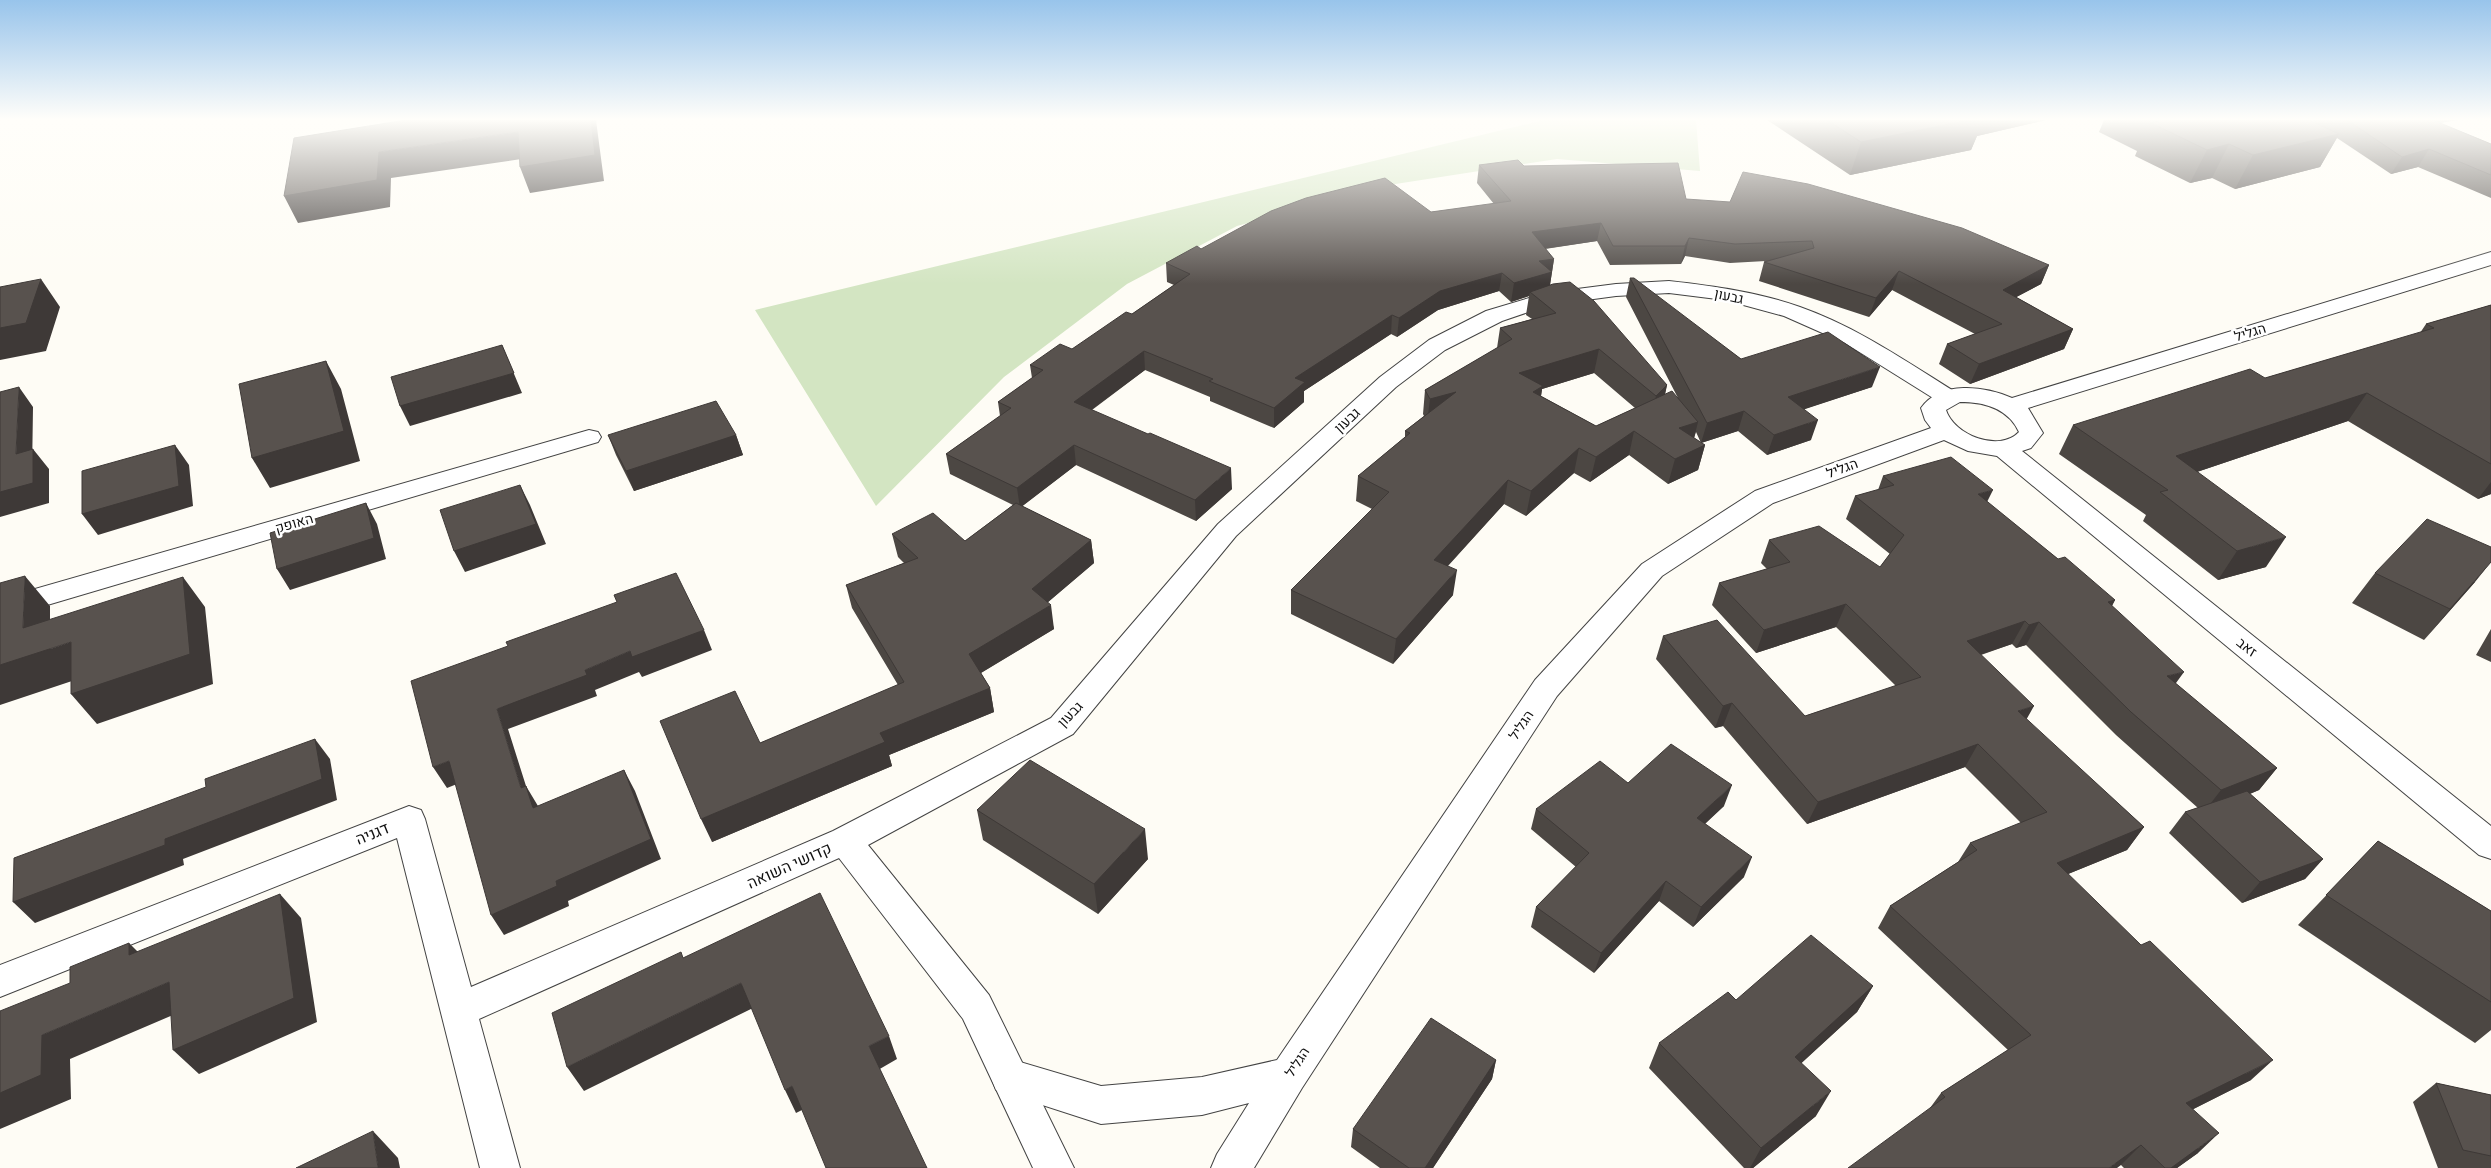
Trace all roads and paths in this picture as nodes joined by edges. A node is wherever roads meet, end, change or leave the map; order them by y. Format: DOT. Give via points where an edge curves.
graph roads {
  1 [pos="2491,258"];
  2 [pos="2491,276"];
  3 [pos="1949,398"];
  4 [pos="2019,413"];
  5 [pos="1946,431"];
  6 [pos="589,437"];
  7 [pos="2003,448"];
  8 [pos="0,608"];
  9 [pos="845,841"];
  10 [pos="2491,845"];
  11 [pos="0,981"];
  12 [pos="459,1010"];
  13 [pos="1289,1075"];
  14 [pos="1010,1077"];
  15 [pos="500,1168"];
  16 [pos="1054,1168"];
  17 [pos="1231,1168"];
  1 -- 4 [label="street, הגליל"];
  2 -- 4 [label="street, הגליל"];
  3 -- 4 [label="street" via="1971,394 1987,397"];
  3 -- 5 [label="street" via="1933,408 1934,416"];
  3 -- 9 [label="street, גבעון" via="1853,338 1792,312 1726,294 1669,287 1616,290 1546,299 1494,316 1437,345 1388,382 1227,530 1062,726"];
  4 -- 7 [label="street" via="2031,433 2027,441"];
  5 -- 7 [label="street" via="1976,445"];
  5 -- 13 [label="street, הגליל" via="1764,497 1652,570 1546,688"];
  6 -- 8 [label="street, האופק"];
  7 -- 10 [label="street, זאב"];
  9 -- 12 [label="street, קדושי השואה"];
  9 -- 14 [label="street, קדושי השואה" via="976,1006"];
  11 -- 12 [label="street, דגניה" via="409,819"];
  12 -- 15 [label="street, דגניה"];
  13 -- 14 [label="street" via="1202,1096 1101,1105"];
  13 -- 17 [label="street, הגליל"];
  14 -- 16 [label="street, קדושי השואה"];
}
